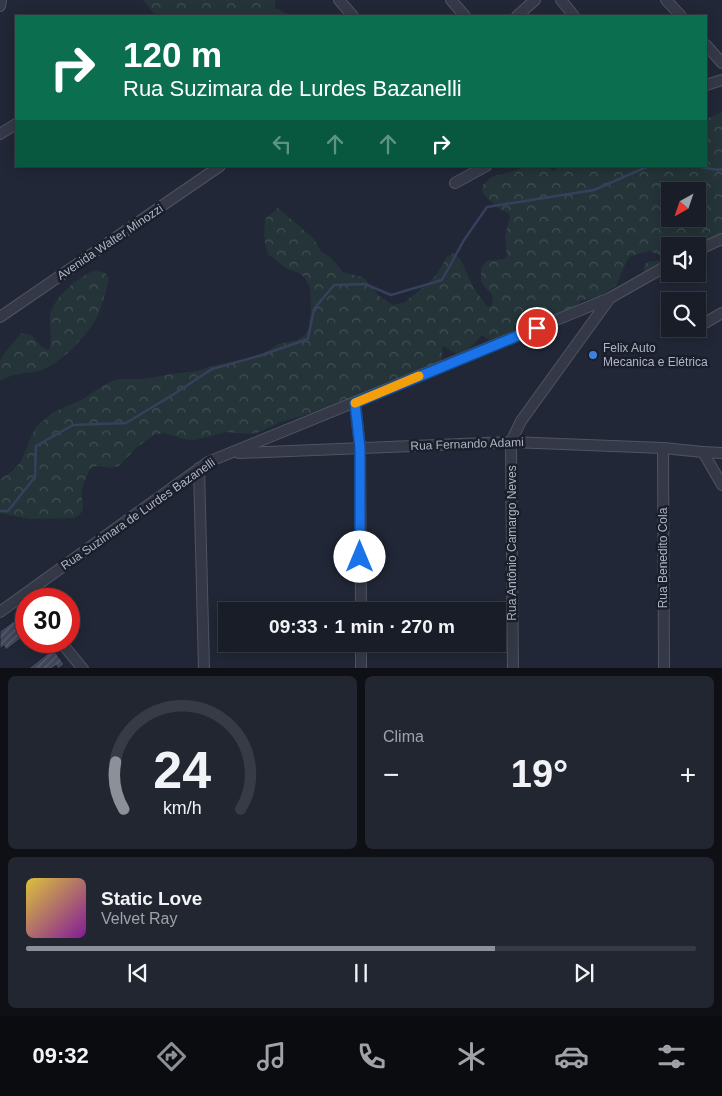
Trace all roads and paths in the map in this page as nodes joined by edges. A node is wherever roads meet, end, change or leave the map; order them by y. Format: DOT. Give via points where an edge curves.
graph roads {
  1 [pos="1,0"];
  2 [pos="339,0"];
  3 [pos="451,0"];
  4 [pos="534,0"];
  5 [pos="560,0"];
  6 [pos="666,0"];
  7 [pos="0,6"];
  8 [pos="353,15"];
  9 [pos="464,15"];
  10 [pos="518,15"];
  11 [pos="573,15"];
  12 [pos="680,15"];
  13 [pos="707,46"];
  14 [pos="722,63"];
  15 [pos="722,80"];
  16 [pos="707,85"];
  17 [pos="15,125"];
  18 [pos="0,134"];
  19 [pos="219,167"];
  20 [pos="484,167"];
  21 [pos="455,183"];
  22 [pos="722,238"];
  23 [pos="706,246"];
  24 [pos="661,269"];
  25 [pos="610,298"];
  26 [pos="722,313"];
  27 [pos="0,317"];
  28 [pos="706,322"];
  29 [pos="355,403"];
  30 [pos="511,442"];
  31 [pos="360,448"];
  32 [pos="663,448"];
  33 [pos="704,452"];
  34 [pos="722,452"];
  35 [pos="230,453"];
  36 [pos="200,468"];
  37 [pos="722,485"];
  38 [pos="38,588"];
  39 [pos="360,602"];
  40 [pos="15,603"];
  41 [pos="0,612"];
  42 [pos="361,652"];
  43 [pos="70,653"];
  44 [pos="82,668"];
  45 [pos="204,668"];
  46 [pos="361,668"];
  47 [pos="513,668"];
  48 [pos="664,668"];
  1 -- 7 [label="street"];
  2 -- 8 [label="street"];
  3 -- 9 [label="street"];
  4 -- 10 [label="street"];
  5 -- 11 [label="street"];
  6 -- 12 [label="street"];
  13 -- 14 [label="street"];
  15 -- 16 [label="street"];
  17 -- 18 [label="street"];
  19 -- 27 [label="street, Avenida Walter Minozzi"];
  20 -- 21 [label="street"];
  22 -- 23 [label="street"];
  24 -- 25 [label="street, Rua Suzimara de Lurdes Bazanelli"];
  25 -- 29 [label="street, Rua Suzimara de Lurdes Bazanelli"];
  25 -- 30 [label="street, Rua Antônio Camargo Neves" via="521,421"];
  26 -- 28 [label="street"];
  29 -- 31 [label="street"];
  29 -- 35 [label="street, Rua Suzimara de Lurdes Bazanelli"];
  30 -- 31 [label="street, Rua Fernando Adami"];
  30 -- 32 [label="street, Rua Fernando Adami"];
  30 -- 47 [label="street, Rua Antônio Camargo Neves"];
  31 -- 35 [label="street, Rua Fernando Adami"];
  31 -- 39 [label="street"];
  32 -- 33 [label="street, Rua Fernando Adami"];
  32 -- 48 [label="street, Rua Benedito Cola"];
  33 -- 34 [label="street, Rua Fernando Adami"];
  33 -- 37 [label="street"];
  35 -- 36 [label="street, Rua Suzimara de Lurdes Bazanelli"];
  36 -- 38 [label="street, Rua Suzimara de Lurdes Bazanelli"];
  36 -- 45 [label="street"];
  40 -- 41 [label="street, Rua Suzimara de Lurdes Bazanelli"];
  42 -- 46 [label="street"];
  43 -- 44 [label="street"];
}
